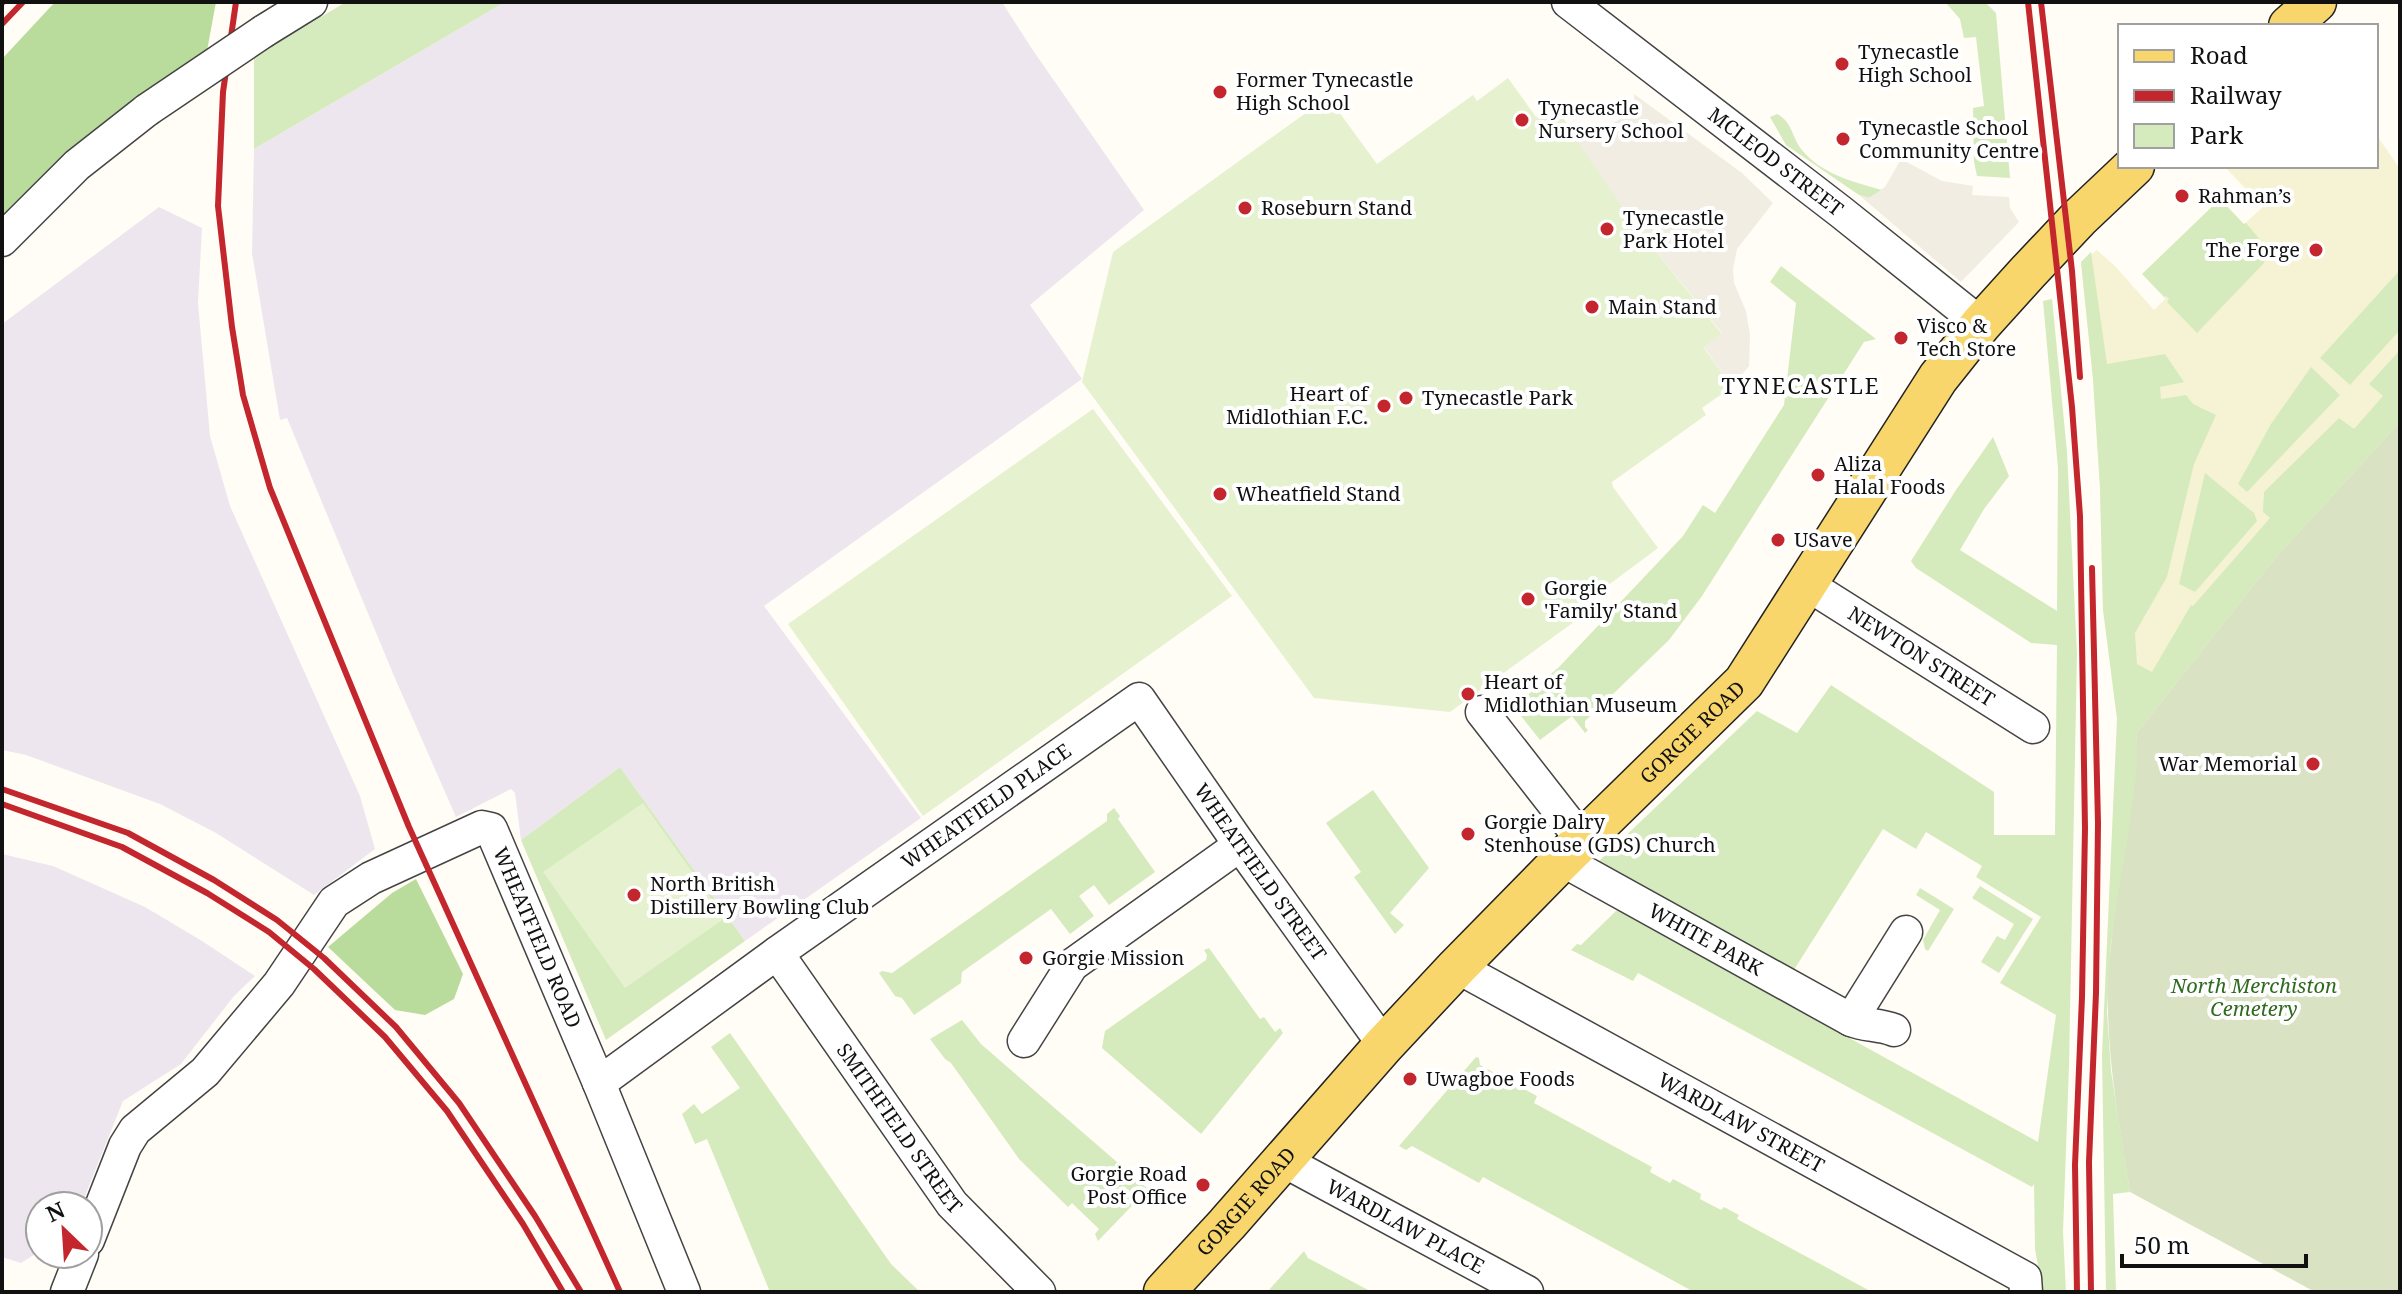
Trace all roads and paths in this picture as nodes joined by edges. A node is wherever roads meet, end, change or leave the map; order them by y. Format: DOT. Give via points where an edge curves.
graph roads {
  1 [pos="311,2"];
  2 [pos="1568,2"];
  3 [pos="2316,2"];
  4 [pos="2291,24"];
  5 [pos="2132,168"];
  6 [pos="2,240"];
  7 [pos="1981,324"];
  8 [pos="1808,585"];
  9 [pos="1139,699"];
  10 [pos="1482,712"];
  11 [pos="2033,727"];
  12 [pos="1240,845"];
  13 [pos="1572,850"];
  14 [pos="1906,932"];
  15 [pos="777,953"];
  16 [pos="1457,967"];
  17 [pos="1851,1020"];
  18 [pos="1894,1030"];
  19 [pos="1024,1041"];
  20 [pos="1384,1045"];
  21 [pos="599,1083"];
  22 [pos="1284,1161"];
  23 [pos="104,1199"];
  24 [pos="76,1270"];
  25 [pos="2025,1285"];
  26 [pos="67,1292"];
  27 [pos="684,1292"];
  28 [pos="1039,1292"];
  29 [pos="1164,1292"];
  30 [pos="1527,1292"];
  1 -- 6 [label="street, bridge" via="147,110 77,165"];
  2 -- 7 [label="street, MCLEOD STREET"];
  3 -- 4 [label="main road"];
  5 -- 7 [label="main road, GORGIE ROAD"];
  7 -- 8 [label="main road, GORGIE ROAD" via="1920,404"];
  8 -- 11 [label="street, NEWTON STREET"];
  8 -- 13 [label="main road, GORGIE ROAD" via="1744,682"];
  9 -- 12 [label="street, WHEATFIELD STREET"];
  9 -- 15 [label="street, WHEATFIELD PLACE"];
  10 -- 13 [label="street"];
  12 -- 19 [label="street" via="1072,965"];
  12 -- 20 [label="street, WHEATFIELD STREET"];
  13 -- 16 [label="main road, GORGIE ROAD"];
  13 -- 17 [label="street, WHITE PARK"];
  14 -- 17 [label="street"];
  15 -- 21 [label="street, WHEATFIELD PLACE"];
  15 -- 28 [label="street, SMITHFIELD STREET" via="952,1204"];
  16 -- 20 [label="main road, GORGIE ROAD"];
  16 -- 25 [label="street, WARDLAW STREET"];
  17 -- 18 [label="street, WHITE PARK"];
  20 -- 22 [label="main road, GORGIE ROAD"];
  21 -- 23 [label="street, WHEATFIELD ROAD" via="491,829 482,827 371,878 334,902 279,984 205,1072 135,1130"];
  21 -- 27 [label="street, WHEATFIELD ROAD"];
  22 -- 29 [label="main road, GORGIE ROAD"];
  22 -- 30 [label="street, WARDLAW PLACE"];
  24 -- 26 [label="street"];
}
